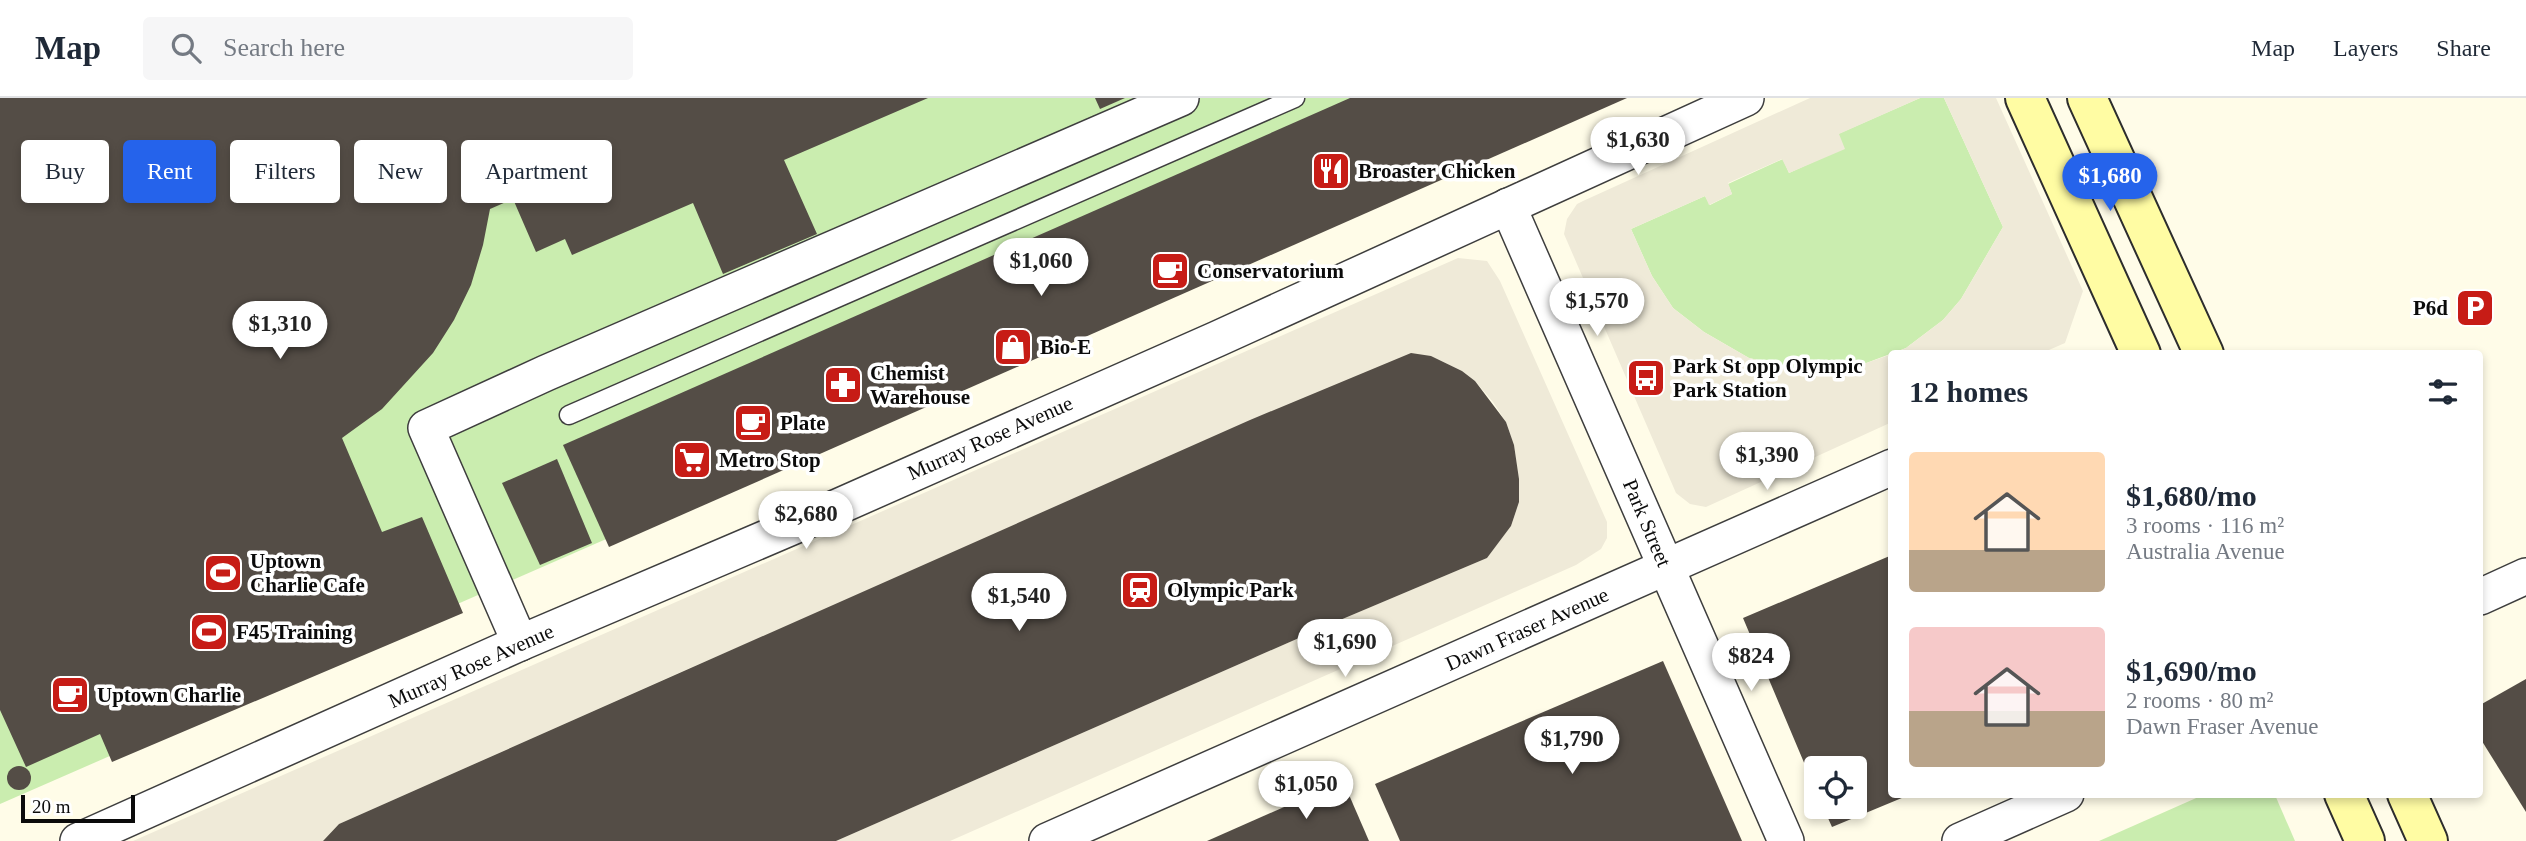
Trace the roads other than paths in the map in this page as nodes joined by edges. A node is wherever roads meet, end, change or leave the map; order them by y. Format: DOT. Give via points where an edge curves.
graph roads {
  1 [pos="1181,98"];
  2 [pos="1295,98"];
  3 [pos="1746,98"];
  4 [pos="2025,98"];
  5 [pos="2087,98"];
  6 [pos="1508,206"];
  7 [pos="2139,350"];
  8 [pos="2202,350"];
  9 [pos="569,415"];
  10 [pos="1888,469"];
  11 [pos="1666,568"];
  12 [pos="2526,576"];
  13 [pos="2483,596"];
  14 [pos="520,643"];
  15 [pos="2057,798"];
  16 [pos="2346,798"];
  17 [pos="2409,798"];
  18 [pos="78,841"];
  19 [pos="1046,841"];
  20 [pos="1786,841"];
  21 [pos="1960,841"];
  22 [pos="2365,841"];
  23 [pos="2428,841"];
  1 -- 14 [label="street" via="426,428"];
  2 -- 9 [label="lane"];
  3 -- 6 [label="street, Murray Rose Avenue"];
  4 -- 7 [label="main road"];
  5 -- 8 [label="main road"];
  6 -- 11 [label="street, Park Street"];
  6 -- 14 [label="street, Murray Rose Avenue" via="799,524"];
  10 -- 11 [label="street, Dawn Fraser Avenue"];
  11 -- 19 [label="street, Dawn Fraser Avenue"];
  11 -- 20 [label="street, Park Street"];
  12 -- 13 [label="street"];
  14 -- 18 [label="street, Murray Rose Avenue"];
  15 -- 21 [label="street"];
  16 -- 22 [label="main road"];
  17 -- 23 [label="main road"];
}
